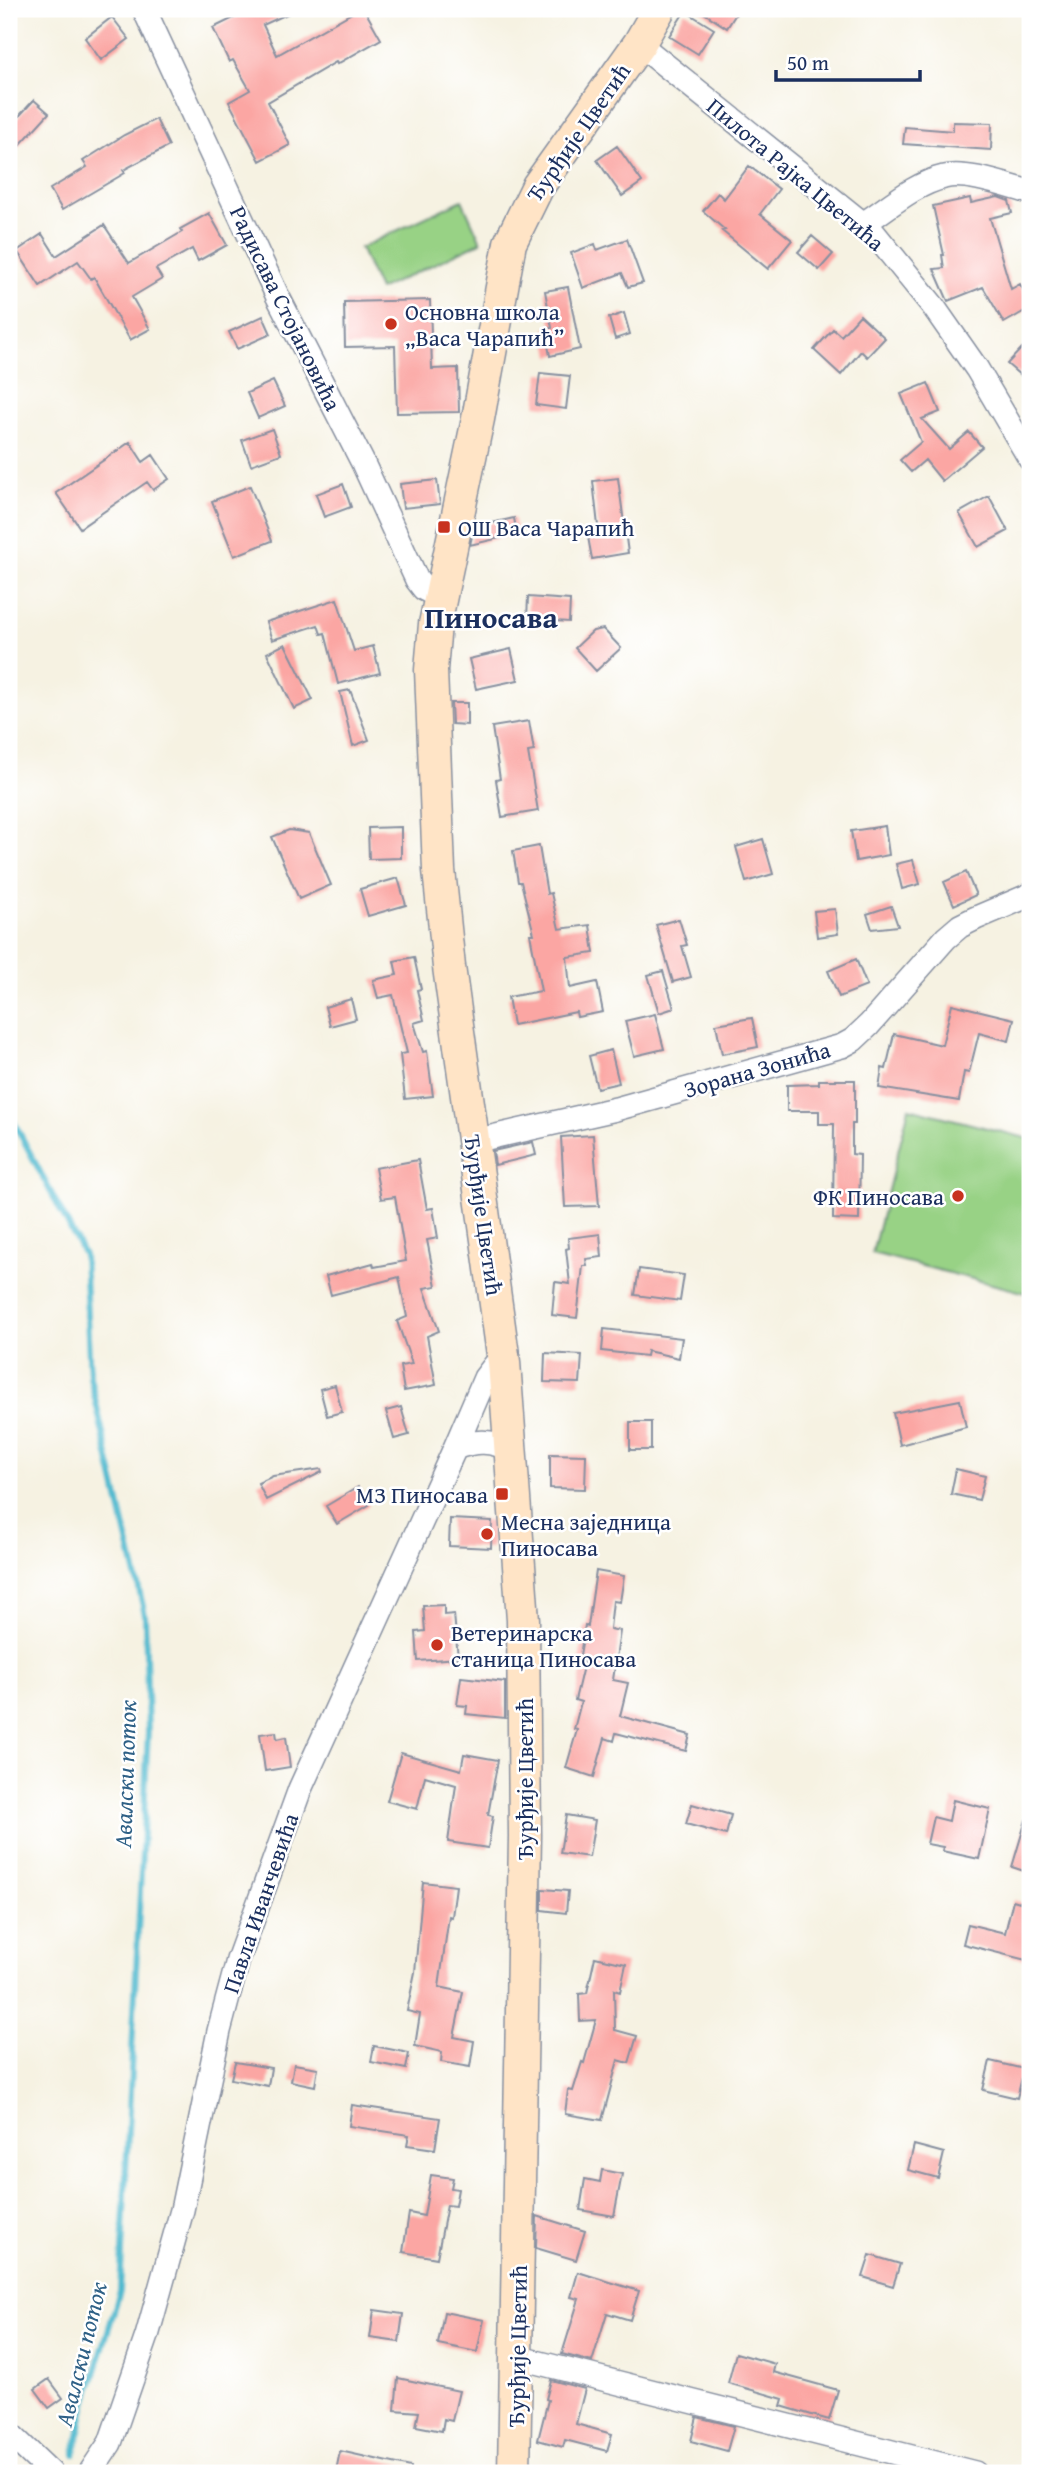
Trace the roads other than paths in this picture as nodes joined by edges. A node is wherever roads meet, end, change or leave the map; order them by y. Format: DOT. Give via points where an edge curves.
graph roads {
  1 [pos="144,9"];
  2 [pos="659,9"];
  3 [pos="639,44"];
  4 [pos="1030,192"];
  5 [pos="863,224"];
  6 [pos="1030,458"];
  7 [pos="440,597"];
  8 [pos="1030,895"];
  9 [pos="474,1141"];
  10 [pos="504,1362"];
  11 [pos="456,1448"];
  12 [pos="511,1450"];
  13 [pos="516,2357"];
  14 [pos="9,2433"];
  15 [pos="51,2473"];
  16 [pos="90,2473"];
  17 [pos="514,2473"];
  18 [pos="975,2473"];
  1 -- 7 [label="street, Радисава Стојановића" via="417,580"];
  2 -- 3 [label="street, Ђурђије Цветић"];
  3 -- 5 [label="street, Пилота Рајка Цветића"];
  3 -- 7 [label="street, Ђурђије Цветић" via="538,186 510,243"];
  4 -- 5 [label="street" via="945,176 920,186"];
  5 -- 6 [label="street, Пилота Рајка Цветића" via="933,306"];
  7 -- 9 [label="street, Ђурђије Цветић" via="431,670 439,870"];
  8 -- 9 [label="street, Зорана Зонића" via="960,926 869,1025 842,1045 616,1109"];
  9 -- 10 [label="street, Ђурђије Цветић"];
  10 -- 11 [label="street, Павла Иванчевића" via="489,1369"];
  10 -- 12 [label="street, Ђурђије Цветић"];
  11 -- 12 [label="street" via="486,1441"];
  11 -- 16 [label="street, Павла Иванчевића" via="327,1725 270,1870 227,1999 191,2174 147,2336 110,2443"];
  12 -- 13 [label="street, Ђурђије Цветић" via="523,1620"];
  13 -- 17 [label="street, Ђурђије Цветић"];
  13 -- 18 [label="street"];
  14 -- 15 [label="street"];
}
